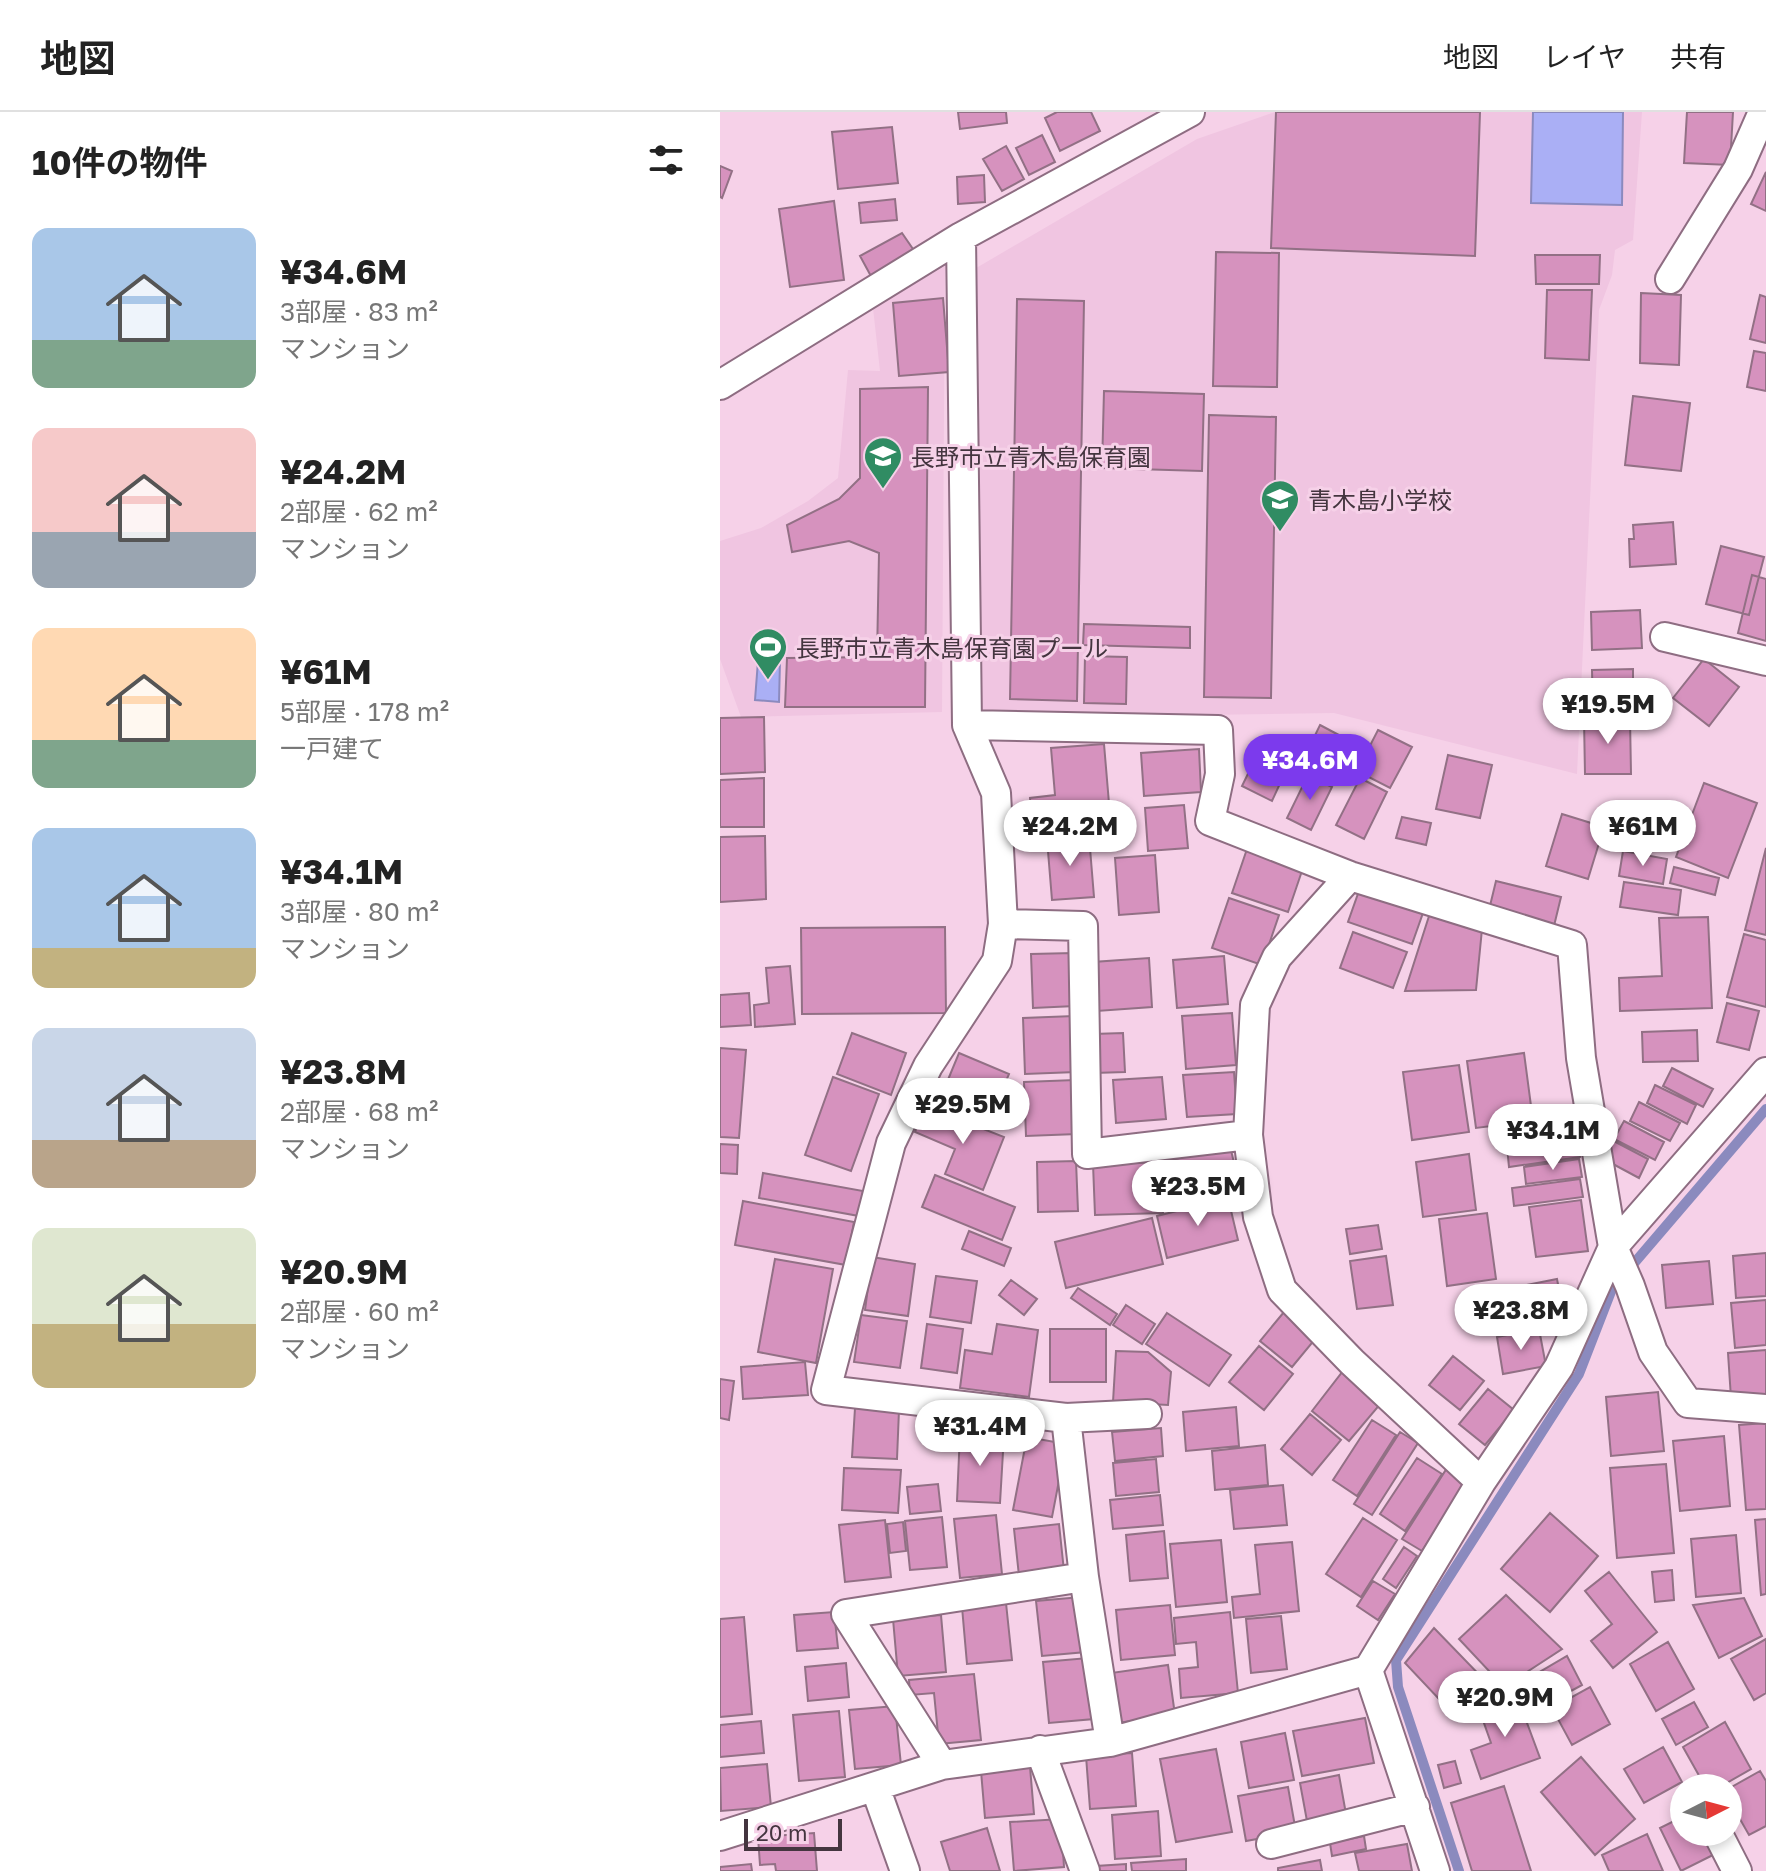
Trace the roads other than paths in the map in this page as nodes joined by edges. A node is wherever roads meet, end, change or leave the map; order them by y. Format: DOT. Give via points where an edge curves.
graph roads {
  1 [pos="1190,112"];
  2 [pos="1763,112"];
  3 [pos="961,237"];
  4 [pos="1670,279"];
  5 [pos="720,385"];
  6 [pos="1665,637"];
  7 [pos="1766,661"];
  8 [pos="967,725"];
  9 [pos="1350,876"];
  10 [pos="1003,924"];
  11 [pos="1766,1072"];
  12 [pos="1248,1135"];
  13 [pos="1621,1267"];
  14 [pos="1766,1409"];
  15 [pos="1147,1414"];
  16 [pos="1066,1418"];
  17 [pos="1481,1482"];
  18 [pos="1084,1577"];
  19 [pos="1368,1670"];
  20 [pos="1110,1742"];
  21 [pos="1040,1750"];
  22 [pos="942,1765"];
  23 [pos="875,1787"];
  24 [pos="1415,1807"];
  25 [pos="720,1836"];
  26 [pos="1271,1844"];
  27 [pos="1724,1846"];
  28 [pos="905,1871"];
  29 [pos="1085,1871"];
  30 [pos="1435,1871"];
  31 [pos="1737,1871"];
  1 -- 3 [label="street"];
  2 -- 4 [label="street" via="1738,169"];
  3 -- 5 [label="street"];
  3 -- 8 [label="street"];
  6 -- 7 [label="street"];
  8 -- 9 [label="street" via="1218,730 1220,774 1210,821"];
  8 -- 10 [label="street" via="996,793"];
  9 -- 12 [label="street" via="1277,957 1255,1005"];
  9 -- 13 [label="street" via="1572,945 1581,1058"];
  10 -- 12 [label="street" via="1083,926 1087,1154"];
  10 -- 16 [label="street" via="997,961 928,1066 891,1143 826,1390"];
  11 -- 13 [label="street"];
  12 -- 17 [label="street" via="1258,1217 1282,1290"];
  13 -- 14 [label="street" via="1653,1352 1688,1403"];
  13 -- 17 [label="street"];
  15 -- 16 [label="street"];
  16 -- 18 [label="street"];
  17 -- 19 [label="street"];
  18 -- 20 [label="street"];
  18 -- 22 [label="street" via="846,1614"];
  19 -- 20 [label="street"];
  19 -- 24 [label="street"];
  20 -- 21 [label="street"];
  21 -- 22 [label="street"];
  21 -- 29 [label="street"];
  22 -- 23 [label="street"];
  23 -- 25 [label="street"];
  23 -- 28 [label="street"];
  24 -- 26 [label="street"];
  24 -- 30 [label="street"];
  27 -- 31 [label="street"];
}
